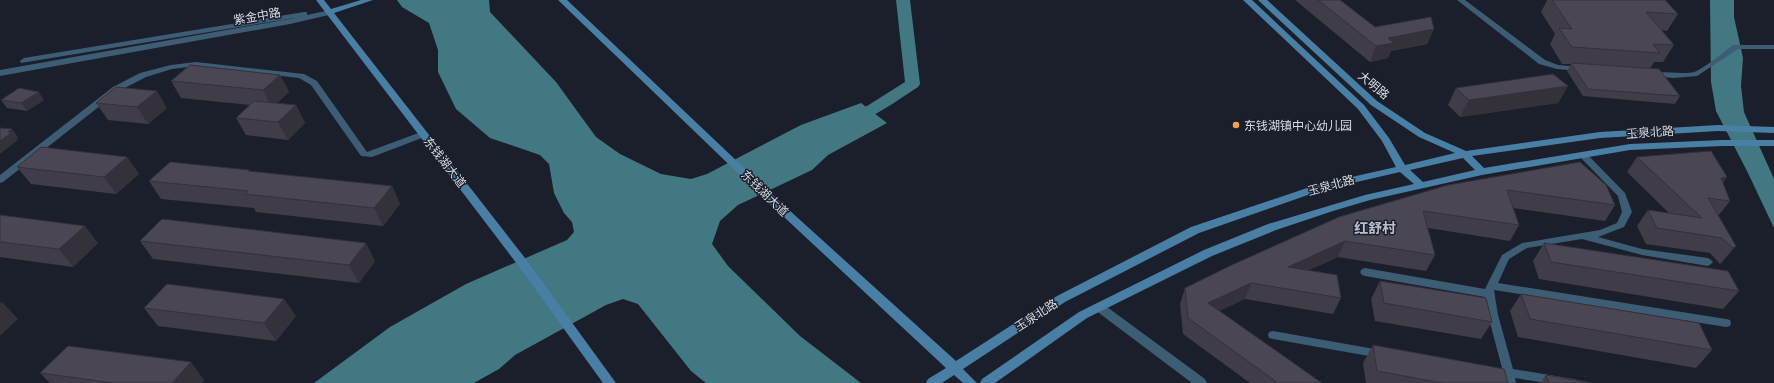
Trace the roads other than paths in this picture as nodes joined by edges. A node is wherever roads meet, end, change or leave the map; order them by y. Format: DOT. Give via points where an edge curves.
graph roads {
  1 [pos="320,0"];
  2 [pos="369,0"];
  3 [pos="562,0"];
  4 [pos="1247,0"];
  5 [pos="1262,0"];
  6 [pos="1461,0"];
  7 [pos="330,12"];
  8 [pos="1774,47"];
  9 [pos="0,66"];
  10 [pos="1590,70"];
  11 [pos="0,73"];
  12 [pos="1643,74"];
  13 [pos="1774,130"];
  14 [pos="424,134"];
  15 [pos="1771,143"];
  16 [pos="1465,154"];
  17 [pos="1583,155"];
  18 [pos="1401,167"];
  19 [pos="1482,172"];
  20 [pos="0,180"];
  21 [pos="1422,185"];
  22 [pos="1580,236"];
  23 [pos="1708,262"];
  24 [pos="1365,272"];
  25 [pos="1490,290"];
  26 [pos="1099,307"];
  27 [pos="1726,323"];
  28 [pos="1273,335"];
  29 [pos="1391,356"];
  30 [pos="955,367"];
  31 [pos="1493,372"];
  32 [pos="1510,378"];
  33 [pos="610,383"];
  34 [pos="932,383"];
  35 [pos="971,383"];
  36 [pos="986,383"];
  37 [pos="1201,383"];
  38 [pos="1574,383"];
  1 -- 7 [label="street, 东钱湖大道"];
  2 -- 7 [label="street"];
  3 -- 30 [label="street, 东钱湖大道" via="774,202"];
  4 -- 18 [label="street, 大明路" via="1360,107 1386,140"];
  5 -- 16 [label="street, 大明路" via="1374,103 1422,135"];
  6 -- 10 [label="lane" via="1542,62 1558,67"];
  7 -- 9 [label="street, 紫金中路" via="292,15"];
  7 -- 11 [label="street, 紫金中路" via="290,22"];
  7 -- 14 [label="street, 东钱湖大道"];
  8 -- 12 [label="lane" via="1736,47 1689,76"];
  13 -- 16 [label="street, 玉泉北路" via="1718,128 1600,135"];
  14 -- 20 [label="lane" via="369,156 364,154 314,83 301,76 196,64 143,75 116,89"];
  14 -- 33 [label="street, 东钱湖大道"];
  15 -- 17 [label="street, 玉泉北路" via="1630,147"];
  16 -- 18 [label="street, 玉泉北路"];
  16 -- 19 [label="street, 大明路"];
  17 -- 19 [label="street, 玉泉北路"];
  17 -- 22 [label="lane" via="1622,195 1628,212 1621,225 1602,233"];
  18 -- 21 [label="street, 大明路"];
  18 -- 30 [label="street, 玉泉北路" via="1320,187 1195,230 1061,299"];
  19 -- 21 [label="street, 玉泉北路"];
  21 -- 26 [label="street, 玉泉北路" via="1369,197 1272,227 1208,253"];
  22 -- 23 [label="lane" via="1642,252"];
  22 -- 25 [label="lane" via="1525,245 1505,257"];
  24 -- 25 [label="lane"];
  25 -- 27 [label="lane"];
  25 -- 32 [label="lane" via="1493,315"];
  26 -- 36 [label="street, 玉泉北路"];
  26 -- 37 [label="street"];
  28 -- 29 [label="lane"];
  30 -- 34 [label="street, 玉泉北路"];
  30 -- 35 [label="street, 东钱湖大道"];
  31 -- 32 [label="lane"];
  32 -- 38 [label="lane"];
}
